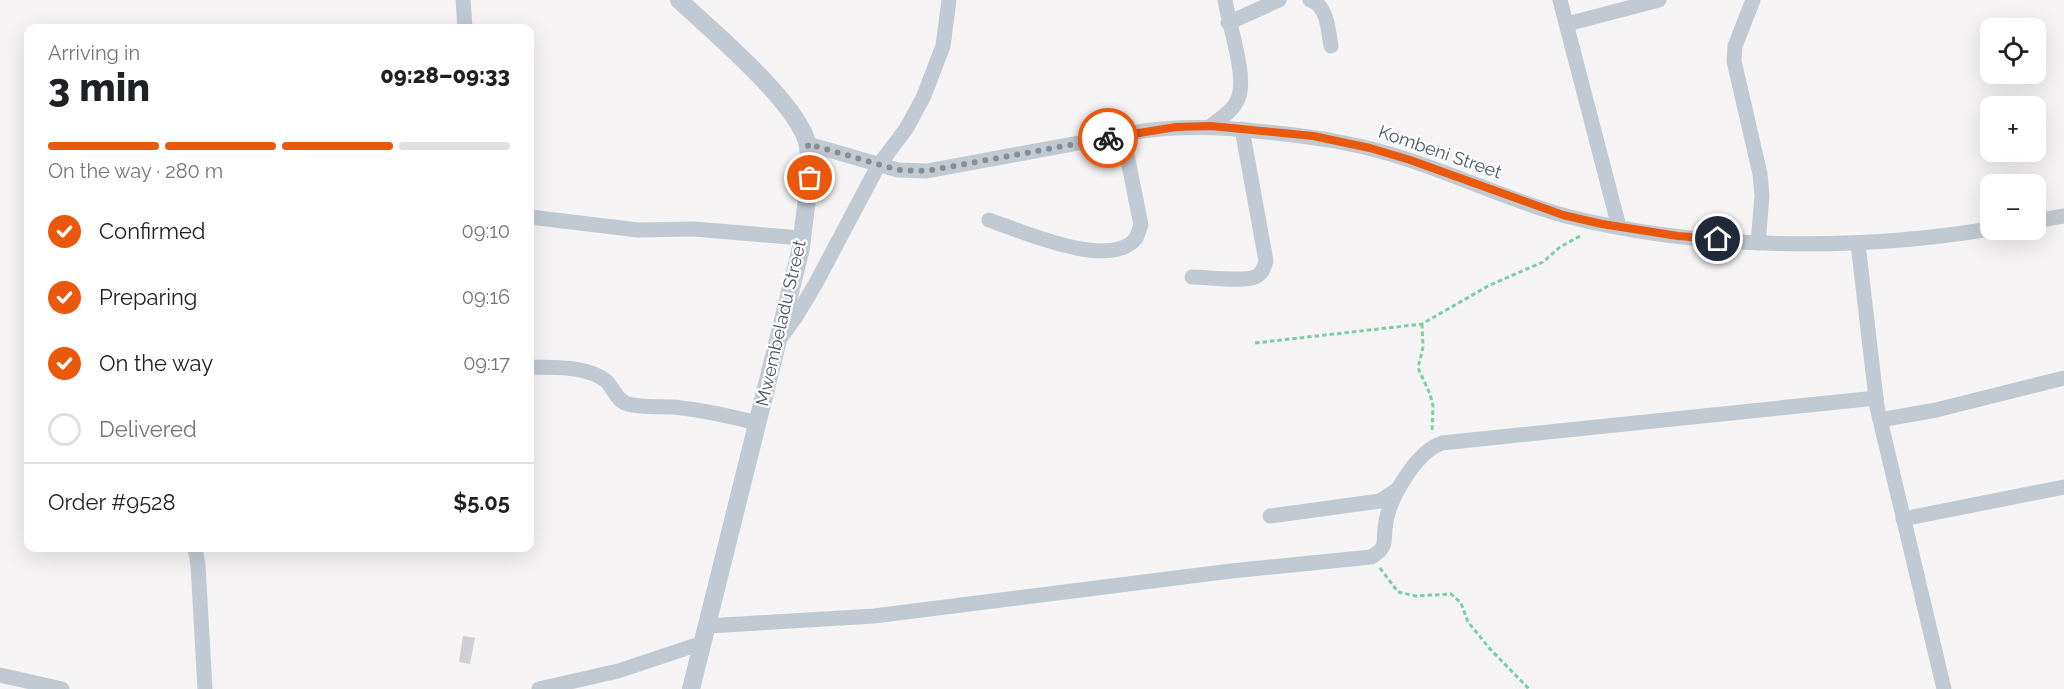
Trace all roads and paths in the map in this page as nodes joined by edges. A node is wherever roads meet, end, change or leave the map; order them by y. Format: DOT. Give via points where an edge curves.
graph roads {
  1 [pos="463,0"];
  2 [pos="679,0"];
  3 [pos="950,0"];
  4 [pos="1225,0"];
  5 [pos="1279,0"];
  6 [pos="1310,0"];
  7 [pos="1560,0"];
  8 [pos="1659,0"];
  9 [pos="1753,0"];
  10 [pos="1228,23"];
  11 [pos="465,24"];
  12 [pos="1567,24"];
  13 [pos="1330,46"];
  14 [pos="1211,126"];
  15 [pos="1242,129"];
  16 [pos="1123,135"];
  17 [pos="808,144"];
  18 [pos="878,166"];
  19 [pos="2064,216"];
  20 [pos="534,217"];
  21 [pos="2046,219"];
  22 [pos="989,220"];
  23 [pos="1602,224"];
  24 [pos="1618,227"];
  25 [pos="1980,231"];
  26 [pos="801,238"];
  27 [pos="1758,243"];
  28 [pos="1858,244"];
  29 [pos="1192,277"];
  30 [pos="1422,324"];
  31 [pos="779,339"];
  32 [pos="1255,343"];
  33 [pos="534,367"];
  34 [pos="2064,378"];
  35 [pos="1876,398"];
  36 [pos="1880,420"];
  37 [pos="757,423"];
  38 [pos="1432,447"];
  39 [pos="2064,487"];
  40 [pos="1398,489"];
  41 [pos="1270,516"];
  42 [pos="1903,519"];
  43 [pos="196,552"];
  44 [pos="1371,557"];
  45 [pos="705,634"];
  46 [pos="0,675"];
  47 [pos="62,689"];
  48 [pos="205,689"];
  49 [pos="539,689"];
  50 [pos="691,689"];
  51 [pos="1529,689"];
  52 [pos="1944,689"];
  1 -- 11 [label="street"];
  2 -- 17 [label="street, Mwembeladu Street" via="764,80 800,125"];
  3 -- 18 [label="street" via="943,46 927,90 906,129"];
  4 -- 10 [label="street"];
  5 -- 10 [label="street"];
  6 -- 13 [label="street" via="1323,11"];
  7 -- 12 [label="street"];
  8 -- 12 [label="street"];
  9 -- 27 [label="street" via="1734,61 1760,174"];
  10 -- 14 [label="street" via="1241,81 1239,97 1232,110"];
  12 -- 24 [label="street"];
  14 -- 15 [label="street, Kombeni Street"];
  14 -- 16 [label="street, Kombeni Street"];
  15 -- 23 [label="street, Kombeni Street" via="1313,136 1370,148 1563,215"];
  15 -- 29 [label="street" via="1266,261 1264,270 1256,277 1239,279"];
  16 -- 18 [label="street, Kombeni Street" via="927,171"];
  16 -- 22 [label="street" via="1141,225 1136,238 1123,248 1084,251"];
  17 -- 18 [label="street, Kombeni Street"];
  17 -- 26 [label="street, Mwembeladu Street" via="810,178"];
  18 -- 31 [label="street" via="816,283"];
  19 -- 21 [label="street"];
  20 -- 26 [label="street" via="638,230 694,229"];
  23 -- 24 [label="street, Kombeni Street"];
  23 -- 30 [label="path" via="1560,247 1543,262 1488,286"];
  24 -- 27 [label="street, Kombeni Street"];
  25 -- 28 [label="street, Kombeni Street"];
  26 -- 31 [label="street, Mwembeladu Street"];
  27 -- 28 [label="street, Kombeni Street"];
  28 -- 35 [label="street"];
  30 -- 32 [label="path"];
  30 -- 38 [label="path" via="1423,347 1418,368 1430,394"];
  31 -- 37 [label="street, Mwembeladu Street"];
  33 -- 37 [label="street" via="596,375 626,404 675,407"];
  34 -- 36 [label="street"];
  35 -- 36 [label="street"];
  35 -- 38 [label="street" via="1522,434"];
  36 -- 42 [label="street"];
  37 -- 45 [label="street, Mwembeladu Street"];
  38 -- 40 [label="street" via="1423,453"];
  39 -- 42 [label="street"];
  40 -- 41 [label="street" via="1380,501"];
  40 -- 44 [label="street" via="1386,521 1381,552"];
  42 -- 52 [label="street"];
  43 -- 48 [label="street"];
  44 -- 45 [label="street"];
  44 -- 51 [label="path" via="1398,592 1416,596 1451,594 1490,649"];
  45 -- 49 [label="street" via="618,670"];
  45 -- 50 [label="street, Mwembeladu Street"];
  46 -- 47 [label="street"];
}
